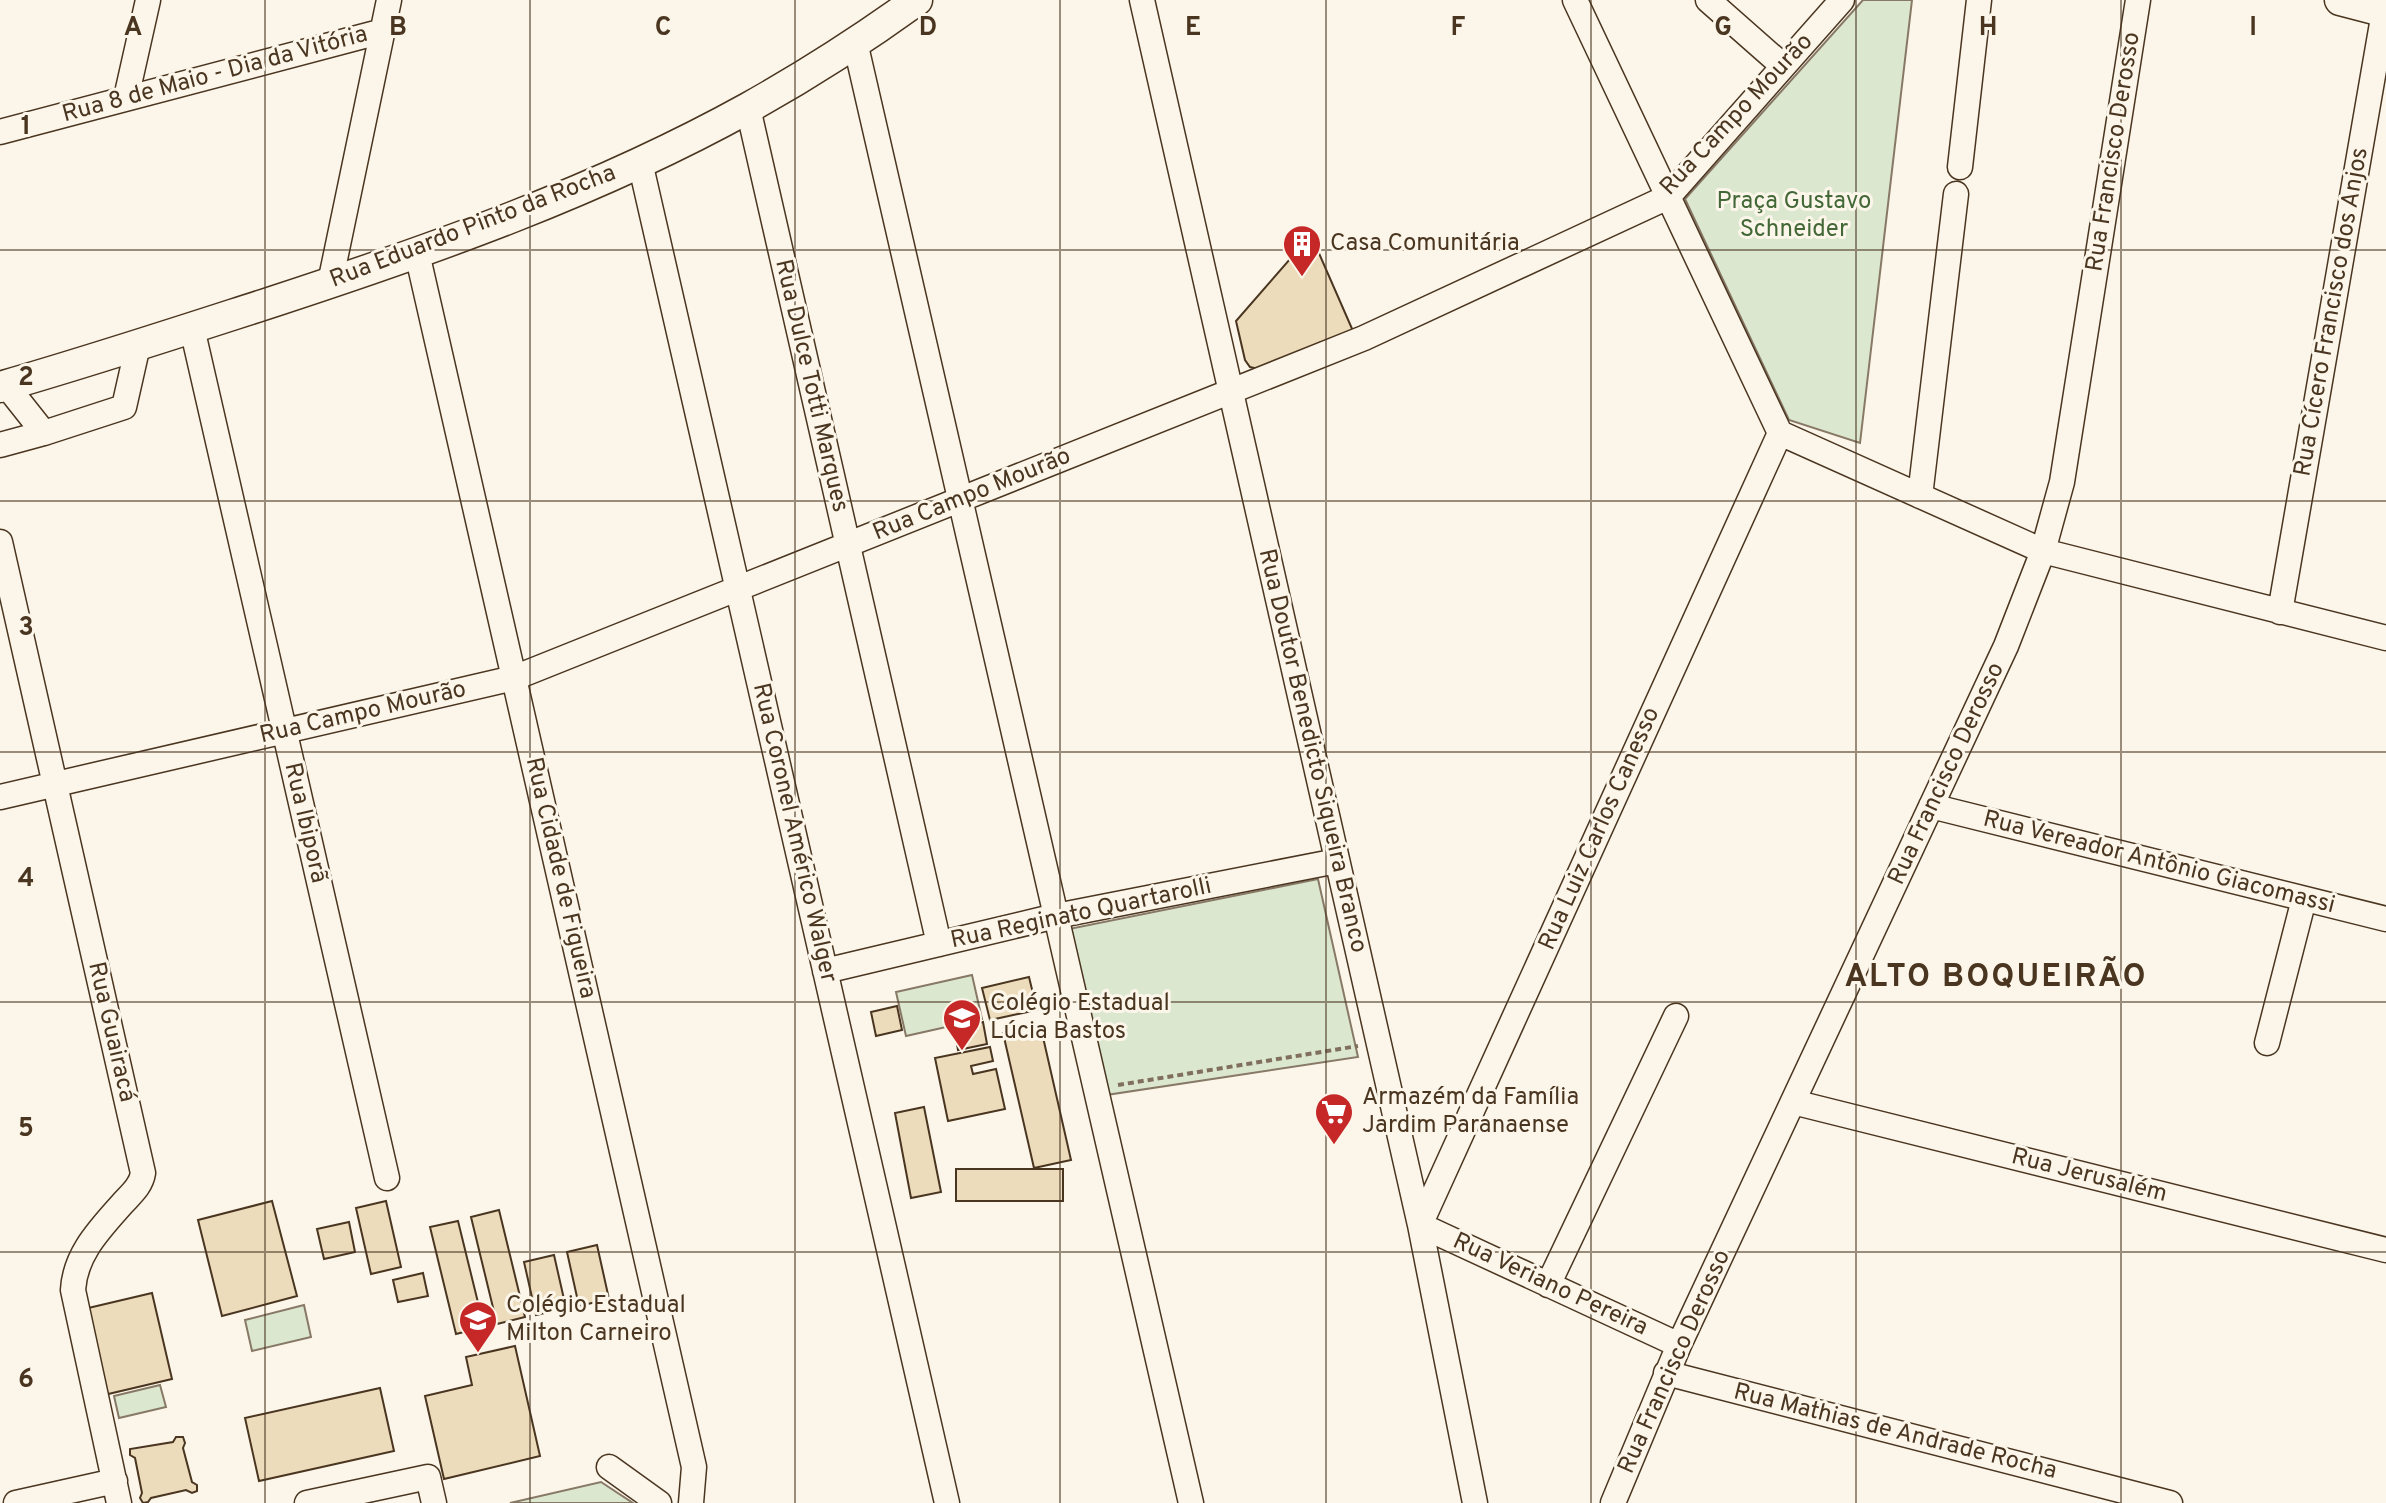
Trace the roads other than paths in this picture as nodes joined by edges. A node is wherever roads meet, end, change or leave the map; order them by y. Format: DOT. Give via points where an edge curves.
graph roads {
  1 [pos="148,0"];
  2 [pos="389,0"];
  3 [pos="917,0"];
  4 [pos="1142,0"];
  5 [pos="1575,0"];
  6 [pos="1708,0"];
  7 [pos="1842,0"];
  8 [pos="1979,0"];
  9 [pos="2138,0"];
  10 [pos="2340,0"];
  11 [pos="2385,12"];
  12 [pos="383,31"];
  13 [pos="855,42"];
  14 [pos="1783,66"];
  15 [pos="126,98"];
  16 [pos="748,108"];
  17 [pos="0,132"];
  18 [pos="640,162"];
  19 [pos="1960,167"];
  20 [pos="1956,194"];
  21 [pos="1668,197"];
  22 [pos="417,253"];
  23 [pos="330,283"];
  24 [pos="192,328"];
  25 [pos="138,345"];
  26 [pos="3,386"];
  27 [pos="1231,391"];
  28 [pos="44,433"];
  29 [pos="1780,433"];
  30 [pos="0,445"];
  31 [pos="1920,496"];
  32 [pos="960,500"];
  33 [pos="0,542"];
  34 [pos="848,545"];
  35 [pos="2043,551"];
  36 [pos="738,589"];
  37 [pos="2280,612"];
  38 [pos="2386,638"];
  39 [pos="514,678"];
  40 [pos="284,731"];
  41 [pos="55,784"];
  42 [pos="0,797"];
  43 [pos="1931,806"];
  44 [pos="1337,861"];
  45 [pos="2304,899"];
  46 [pos="1056,916"];
  47 [pos="2386,919"];
  48 [pos="939,944"];
  49 [pos="825,971"];
  50 [pos="1676,1016"];
  51 [pos="2267,1043"];
  52 [pos="1793,1102"];
  53 [pos="387,1178"];
  54 [pos="1420,1225"];
  55 [pos="2386,1250"];
  56 [pos="1548,1285"];
  57 [pos="1679,1345"];
  58 [pos="1666,1373"];
  59 [pos="609,1467"];
  60 [pos="117,1492"];
  61 [pos="16,1503"];
  62 [pos="307,1503"];
  63 [pos="434,1503"];
  64 [pos="659,1503"];
  65 [pos="691,1503"];
  66 [pos="947,1503"];
  67 [pos="1191,1503"];
  68 [pos="1475,1503"];
  69 [pos="1613,1503"];
  70 [pos="2170,1503"];
  1 -- 15 [label="street"];
  2 -- 12 [label="street"];
  3 -- 13 [label="main road, Rua Eduardo Pinto da Rocha"];
  4 -- 27 [label="street, Rua Doutor Benedicto Siqueira Branco"];
  5 -- 21 [label="street"];
  6 -- 14 [label="street"];
  7 -- 14 [label="street, Rua Campo Mourão"];
  8 -- 19 [label="street"];
  9 -- 35 [label="street, Rua Francisco Derosso" via="2062,482"];
  10 -- 11 [label="main road"];
  11 -- 37 [label="street, Rua Cícero Francisco dos Anjos"];
  12 -- 15 [label="street, Rua 8 de Maio - Dia da Vitória"];
  12 -- 23 [label="street"];
  13 -- 16 [label="main road, Rua Eduardo Pinto da Rocha"];
  13 -- 32 [label="street"];
  14 -- 21 [label="street, Rua Campo Mourão"];
  15 -- 17 [label="street, Rua 8 de Maio - Dia da Vitória"];
  16 -- 18 [label="main road, Rua Eduardo Pinto da Rocha"];
  16 -- 34 [label="street, Rua Dulce Totti Marques"];
  18 -- 22 [label="main road, Rua Eduardo Pinto da Rocha"];
  18 -- 36 [label="street, Rua Coronel Américo Walger"];
  20 -- 31 [label="street"];
  21 -- 27 [label="street, Rua Campo Mourão" via="1364,338"];
  21 -- 29 [label="street"];
  22 -- 23 [label="main road, Rua Eduardo Pinto da Rocha"];
  22 -- 39 [label="street, Rua Cidade de Figueira"];
  23 -- 24 [label="main road, Rua Eduardo Pinto da Rocha"];
  24 -- 25 [label="main road, Rua Eduardo Pinto da Rocha"];
  24 -- 40 [label="street, Rua Ibiporã"];
  25 -- 26 [label="main road, Rua Eduardo Pinto da Rocha"];
  25 -- 28 [label="street" via="124,407"];
  26 -- 28 [label="street"];
  27 -- 32 [label="street, Rua Campo Mourão"];
  27 -- 44 [label="street, Rua Doutor Benedicto Siqueira Branco"];
  28 -- 30 [label="street"];
  29 -- 31 [label="street"];
  29 -- 54 [label="street, Rua Luiz Carlos Canesso"];
  31 -- 35 [label="street"];
  32 -- 34 [label="street, Rua Campo Mourão"];
  32 -- 46 [label="street"];
  33 -- 41 [label="street, Rua Guairacá"];
  34 -- 36 [label="street, Rua Campo Mourão"];
  34 -- 48 [label="street, Rua Dulce Totti Marques"];
  35 -- 37 [label="street"];
  35 -- 43 [label="street, Rua Francisco Derosso" via="2006,646"];
  36 -- 39 [label="street, Rua Campo Mourão"];
  36 -- 49 [label="street, Rua Coronel Américo Walger"];
  37 -- 38 [label="street"];
  39 -- 40 [label="street, Rua Campo Mourão"];
  39 -- 65 [label="street, Rua Cidade de Figueira" via="694,1467"];
  40 -- 41 [label="street, Rua Campo Mourão"];
  40 -- 53 [label="street, Rua Ibiporã"];
  41 -- 42 [label="street, Rua Campo Mourão"];
  41 -- 60 [label="street, Rua Guairacá" via="143,1173 137,1188 92,1238 73,1280"];
  43 -- 45 [label="street, Rua Vereador Antônio Giacomassi"];
  43 -- 52 [label="street, Rua Francisco Derosso"];
  44 -- 46 [label="street, Rua Reginato Quartarolli"];
  44 -- 54 [label="street, Rua Doutor Benedicto Siqueira Branco"];
  45 -- 47 [label="street, Rua Vereador Antônio Giacomassi"];
  45 -- 51 [label="street"];
  46 -- 48 [label="street, Rua Reginato Quartarolli"];
  46 -- 67 [label="street"];
  48 -- 49 [label="street, Rua Reginato Quartarolli"];
  49 -- 66 [label="street, Rua Coronel Américo Walger"];
  50 -- 56 [label="street"];
  52 -- 55 [label="street, Rua Jerusalém"];
  52 -- 57 [label="street, Rua Francisco Derosso"];
  54 -- 56 [label="street, Rua Veriano Pereira"];
  54 -- 68 [label="street, Rua Doutor Benedicto Siqueira Branco"];
  56 -- 57 [label="street, Rua Veriano Pereira"];
  57 -- 58 [label="street, Rua Francisco Derosso"];
  58 -- 69 [label="street, Rua Francisco Derosso"];
  58 -- 70 [label="street, Rua Mathias de Andrade Rocha"];
  59 -- 64 [label="street"];
  60 -- 61 [label="street"];
  62 -- 63 [label="street" via="428,1477"];
}
